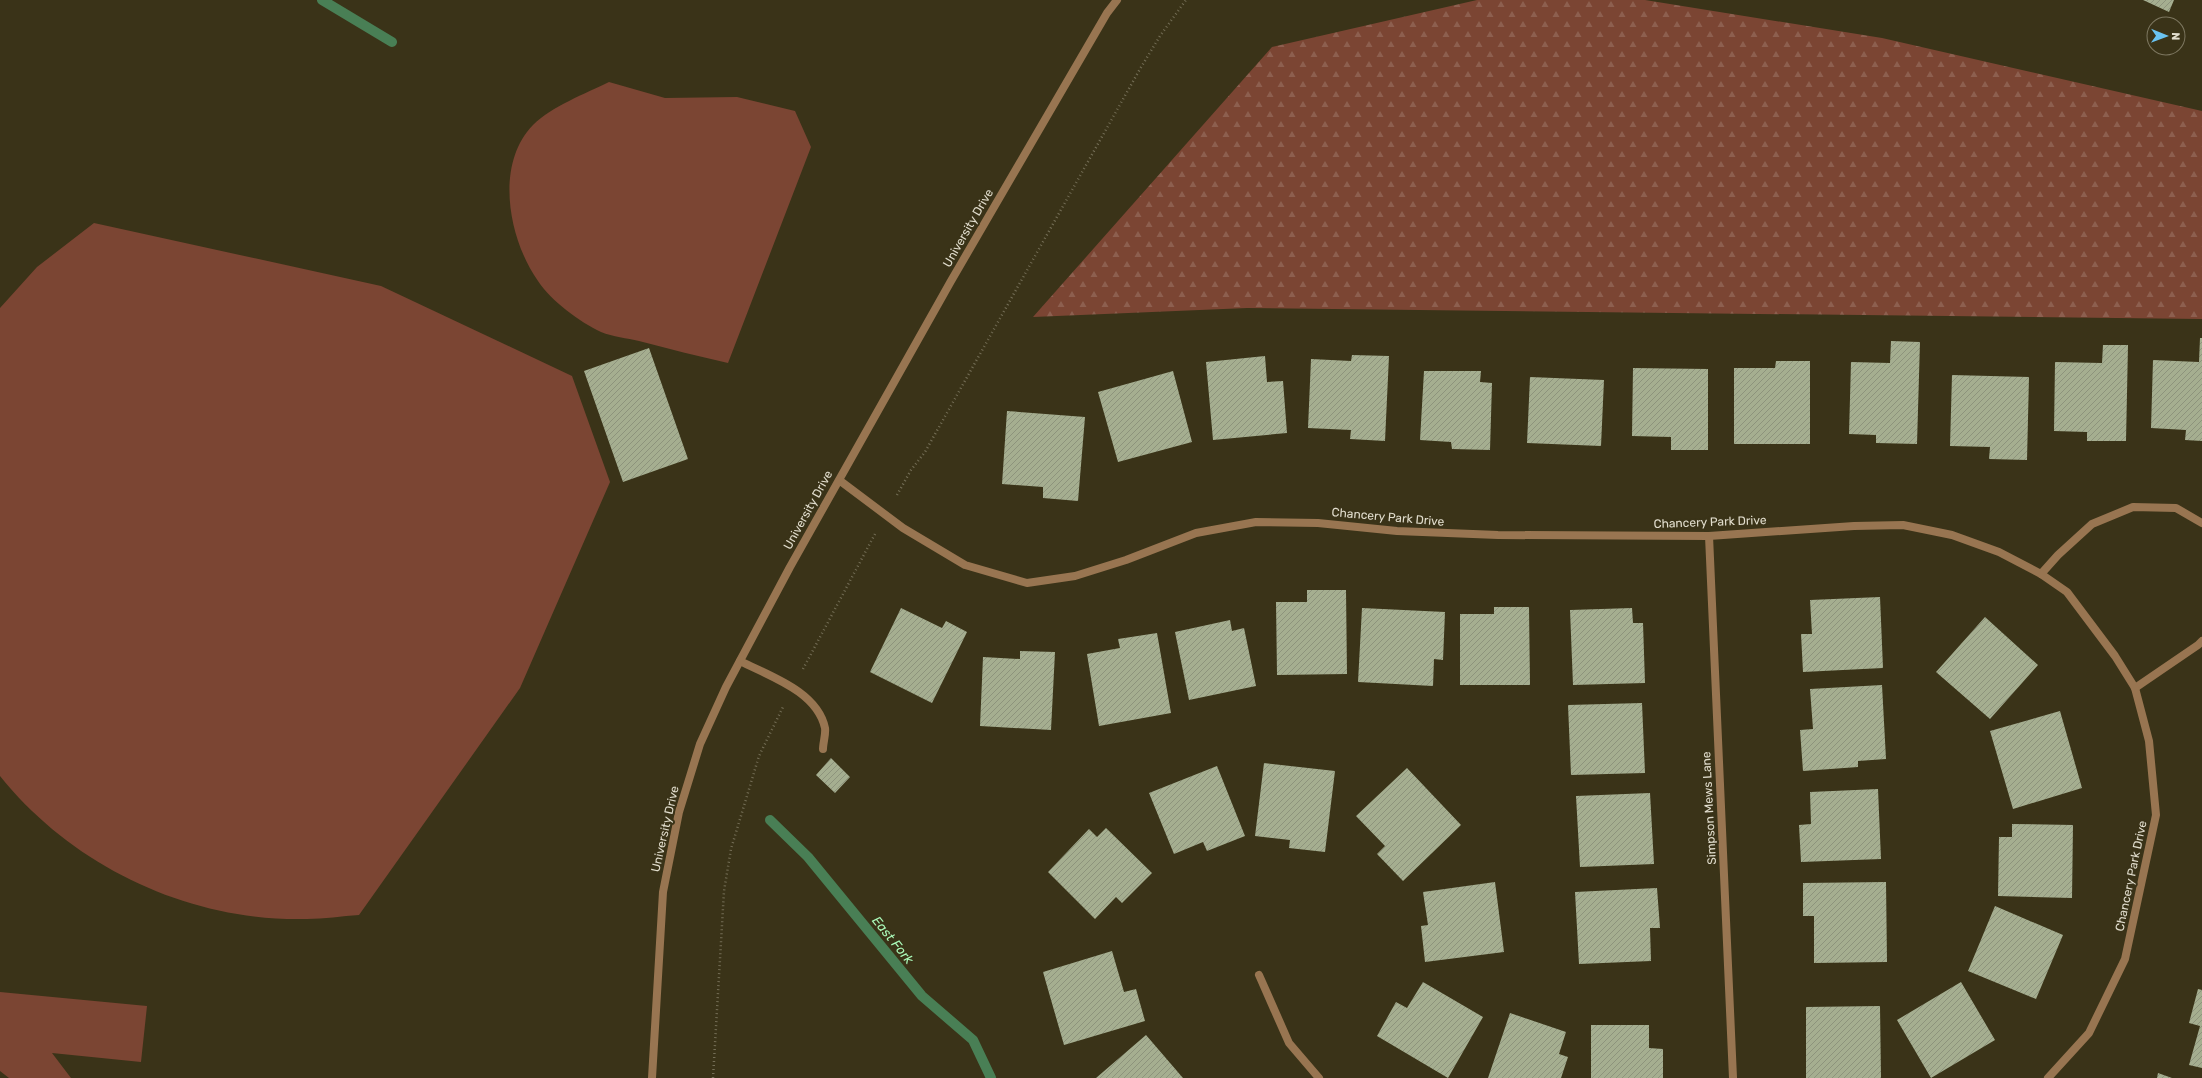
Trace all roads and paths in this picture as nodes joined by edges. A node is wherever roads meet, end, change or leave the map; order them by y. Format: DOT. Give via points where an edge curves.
graph roads {
  1 [pos="1117,0"];
  2 [pos="1186,0"];
  3 [pos="911,470"];
  4 [pos="839,480"];
  5 [pos="2202,523"];
  6 [pos="874,536"];
  7 [pos="1709,536"];
  8 [pos="2041,574"];
  9 [pos="2202,641"];
  10 [pos="740,661"];
  11 [pos="2135,688"];
  12 [pos="793,689"];
  13 [pos="823,749"];
  14 [pos="1259,975"];
  15 [pos="652,1078"];
  16 [pos="713,1078"];
  17 [pos="1319,1078"];
  18 [pos="1733,1078"];
  19 [pos="2048,1078"];
  1 -- 4 [label="street, University Drive" via="951,281"];
  2 -- 3 [label="path" via="1140,70 925,452"];
  4 -- 7 [label="street, Chancery Park Drive" via="903,528 965,565 1027,583 1075,576 1126,560 1196,533 1256,522 1318,523 1397,531 1498,535"];
  4 -- 10 [label="street, University Drive"];
  5 -- 8 [label="street" via="2176,508 2133,508 2092,524"];
  6 -- 12 [label="path"];
  7 -- 8 [label="street, Chancery Park Drive" via="1904,525 1952,535 1999,552"];
  7 -- 18 [label="street, Simpson Mews Lane"];
  8 -- 11 [label="street, Chancery Park Drive" via="2067,592 2082,610"];
  9 -- 11 [label="street"];
  10 -- 12 [label="street"];
  10 -- 15 [label="street, University Drive" via="700,744 679,812 663,892"];
  11 -- 19 [label="street, Chancery Park Drive" via="2149,740 2156,815 2141,891 2125,959 2089,1033"];
  12 -- 13 [label="street" via="804,695 815,708 825,728"];
  12 -- 16 [label="path" via="759,756 731,850 724,898"];
  14 -- 17 [label="street" via="1289,1043"];
}
